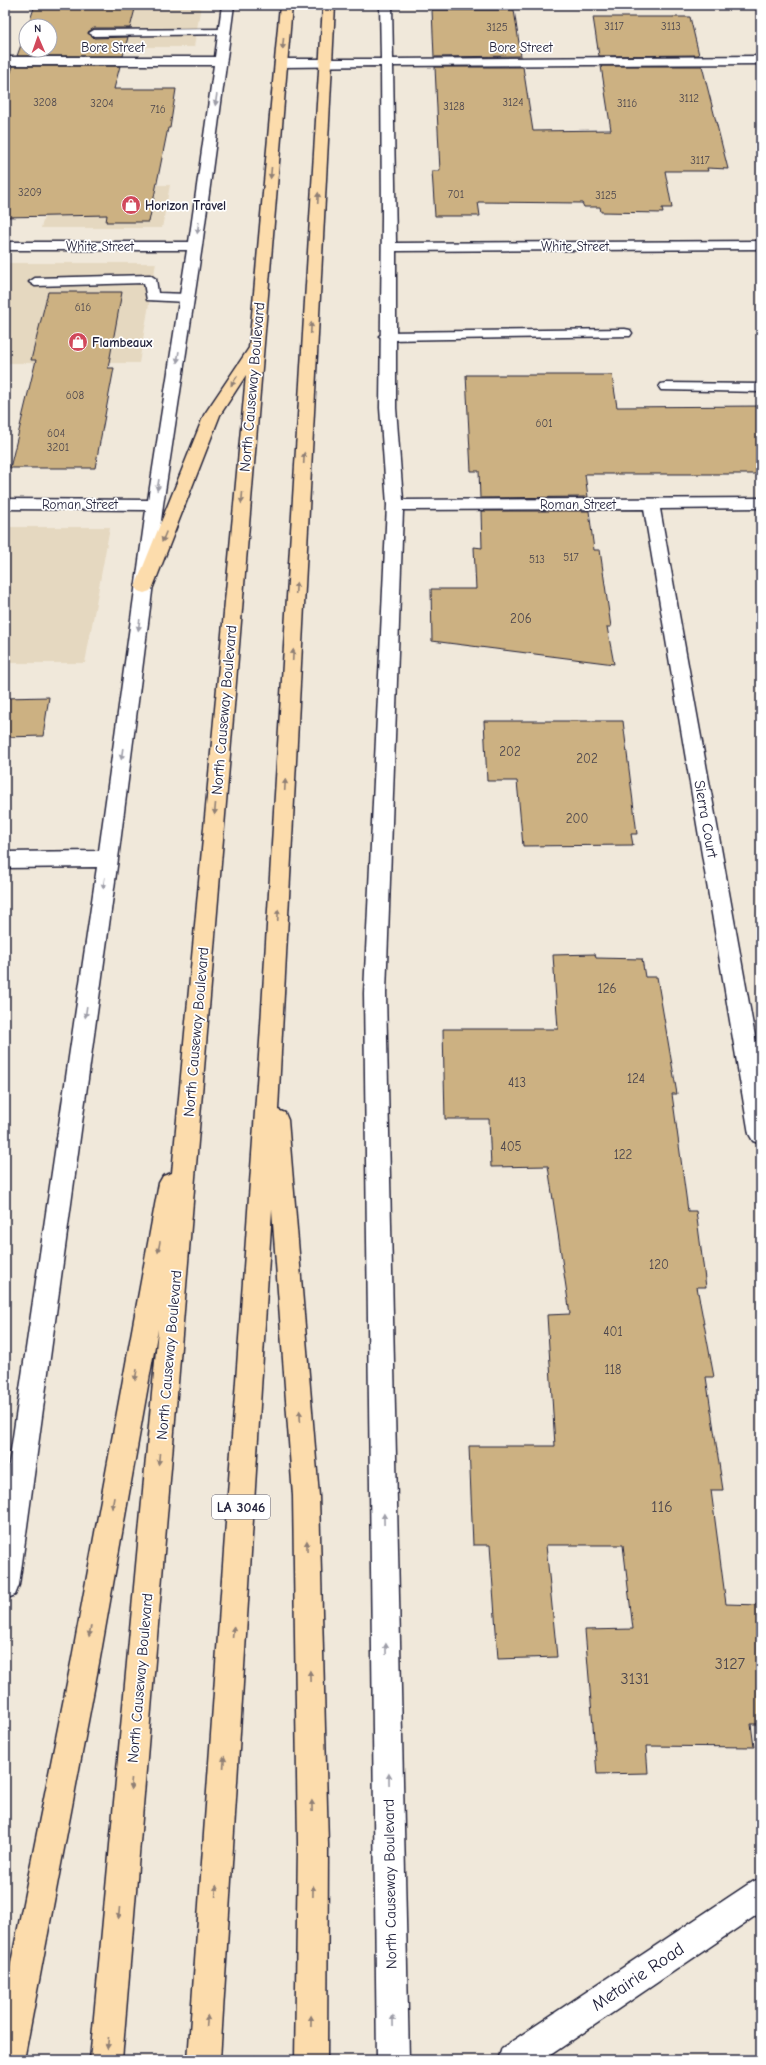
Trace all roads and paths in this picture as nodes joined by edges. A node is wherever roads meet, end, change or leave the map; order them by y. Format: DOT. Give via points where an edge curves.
graph roads {
  1 [pos="228,5"];
  2 [pos="286,5"];
  3 [pos="329,5"];
  4 [pos="386,5"];
  5 [pos="225,32"];
  6 [pos="94,33"];
  7 [pos="761,60"];
  8 [pos="5,61"];
  9 [pos="221,61"];
  10 [pos="325,62"];
  11 [pos="386,62"];
  12 [pos="281,63"];
  13 [pos="761,245"];
  14 [pos="5,246"];
  15 [pos="195,246"];
  16 [pos="389,248"];
  17 [pos="35,282"];
  18 [pos="187,298"];
  19 [pos="625,333"];
  20 [pos="386,336"];
  21 [pos="256,348"];
  22 [pos="666,387"];
  23 [pos="761,388"];
  24 [pos="761,503"];
  25 [pos="5,504"];
  26 [pos="651,504"];
  27 [pos="155,505"];
  28 [pos="395,505"];
  29 [pos="144,587"];
  30 [pos="108,859"];
  31 [pos="5,860"];
  32 [pos="271,1041"];
  33 [pos="196,1044"];
  34 [pos="761,1134"];
  35 [pos="13,1468"];
  36 [pos="5,1585"];
  37 [pos="761,1894"];
  38 [pos="8,2060"];
  39 [pos="106,2060"];
  40 [pos="204,2060"];
  41 [pos="311,2060"];
  42 [pos="393,2060"];
  43 [pos="514,2060"];
  1 -- 5 [label="street"];
  2 -- 12 [label="highway, North Causeway Boulevard, one-way"];
  3 -- 10 [label="highway"];
  4 -- 11 [label="street, North Causeway Boulevard"];
  5 -- 6 [label="lane"];
  5 -- 9 [label="street"];
  7 -- 11 [label="street, Bore Street"];
  8 -- 9 [label="street, Bore Street"];
  9 -- 15 [label="street, one-way"];
  10 -- 11 [label="street, Bore Street"];
  10 -- 12 [label="street, Bore Street"];
  32 -- 10 [label="highway, LA 3046, one-way"];
  11 -- 16 [label="street, North Causeway Boulevard"];
  12 -- 21 [label="highway, North Causeway Boulevard, one-way"];
  13 -- 16 [label="street, White Street"];
  14 -- 15 [label="street, White Street"];
  15 -- 18 [label="street"];
  16 -- 20 [label="street, North Causeway Boulevard"];
  17 -- 18 [label="lane" via="150,279 152,296"];
  18 -- 27 [label="street, one-way"];
  19 -- 20 [label="lane"];
  20 -- 28 [label="street, North Causeway Boulevard" via="390,465"];
  21 -- 29 [label="highway, one-way" via="212,415"];
  21 -- 33 [label="highway, North Causeway Boulevard, one-way" via="202,951"];
  22 -- 23 [label="lane"];
  24 -- 26 [label="street, Roman Street"];
  25 -- 27 [label="street, Roman Street"];
  26 -- 28 [label="street, Roman Street"];
  26 -- 34 [label="street, Sierra Court"];
  27 -- 29 [label="street"];
  42 -- 28 [label="street, North Causeway Boulevard, one-way" via="375,993"];
  29 -- 30 [label="street, one-way"];
  30 -- 31 [label="street"];
  30 -- 35 [label="street, one-way"];
  40 -- 32 [label="highway, LA 3046, one-way"];
  41 -- 32 [label="highway, one-way" via="313,1845 306,1496"];
  33 -- 38 [label="highway, one-way" via="86,1658"];
  33 -- 39 [label="highway, North Causeway Boulevard, one-way"];
  35 -- 36 [label="street"];
  37 -- 43 [label="street, Metairie Road"];
}
